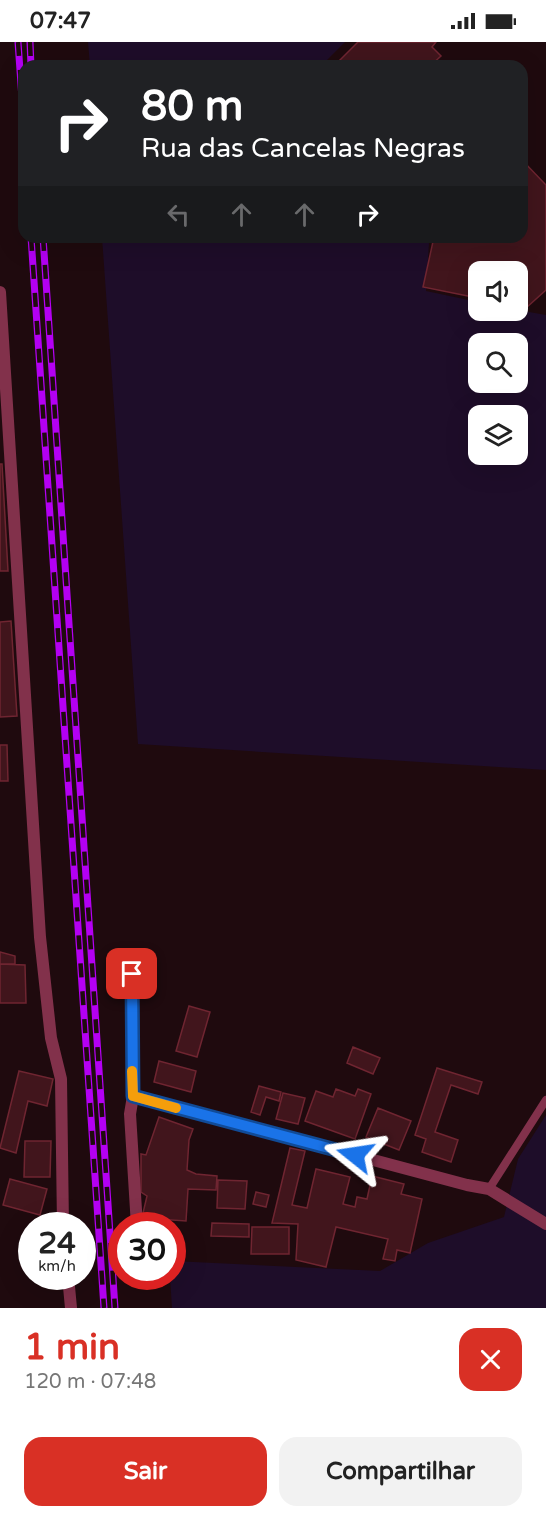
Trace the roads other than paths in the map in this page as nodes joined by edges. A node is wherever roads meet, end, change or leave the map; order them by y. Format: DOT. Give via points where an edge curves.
graph roads {
  1 [pos="0,292"];
  2 [pos="132,974"];
  3 [pos="133,1096"];
  4 [pos="546,1100"];
  5 [pos="489,1189"];
  6 [pos="63,1212"];
  7 [pos="136,1212"];
  8 [pos="546,1224"];
  9 [pos="69,1290"];
  10 [pos="71,1308"];
  1 -- 6 [label="street" via="40,937 51,1038 61,1078"];
  2 -- 3 [label="street"];
  3 -- 5 [label="street"];
  3 -- 7 [label="street" via="129,1114"];
  4 -- 5 [label="lane"];
  5 -- 8 [label="street"];
  9 -- 10 [label="street"];
}
